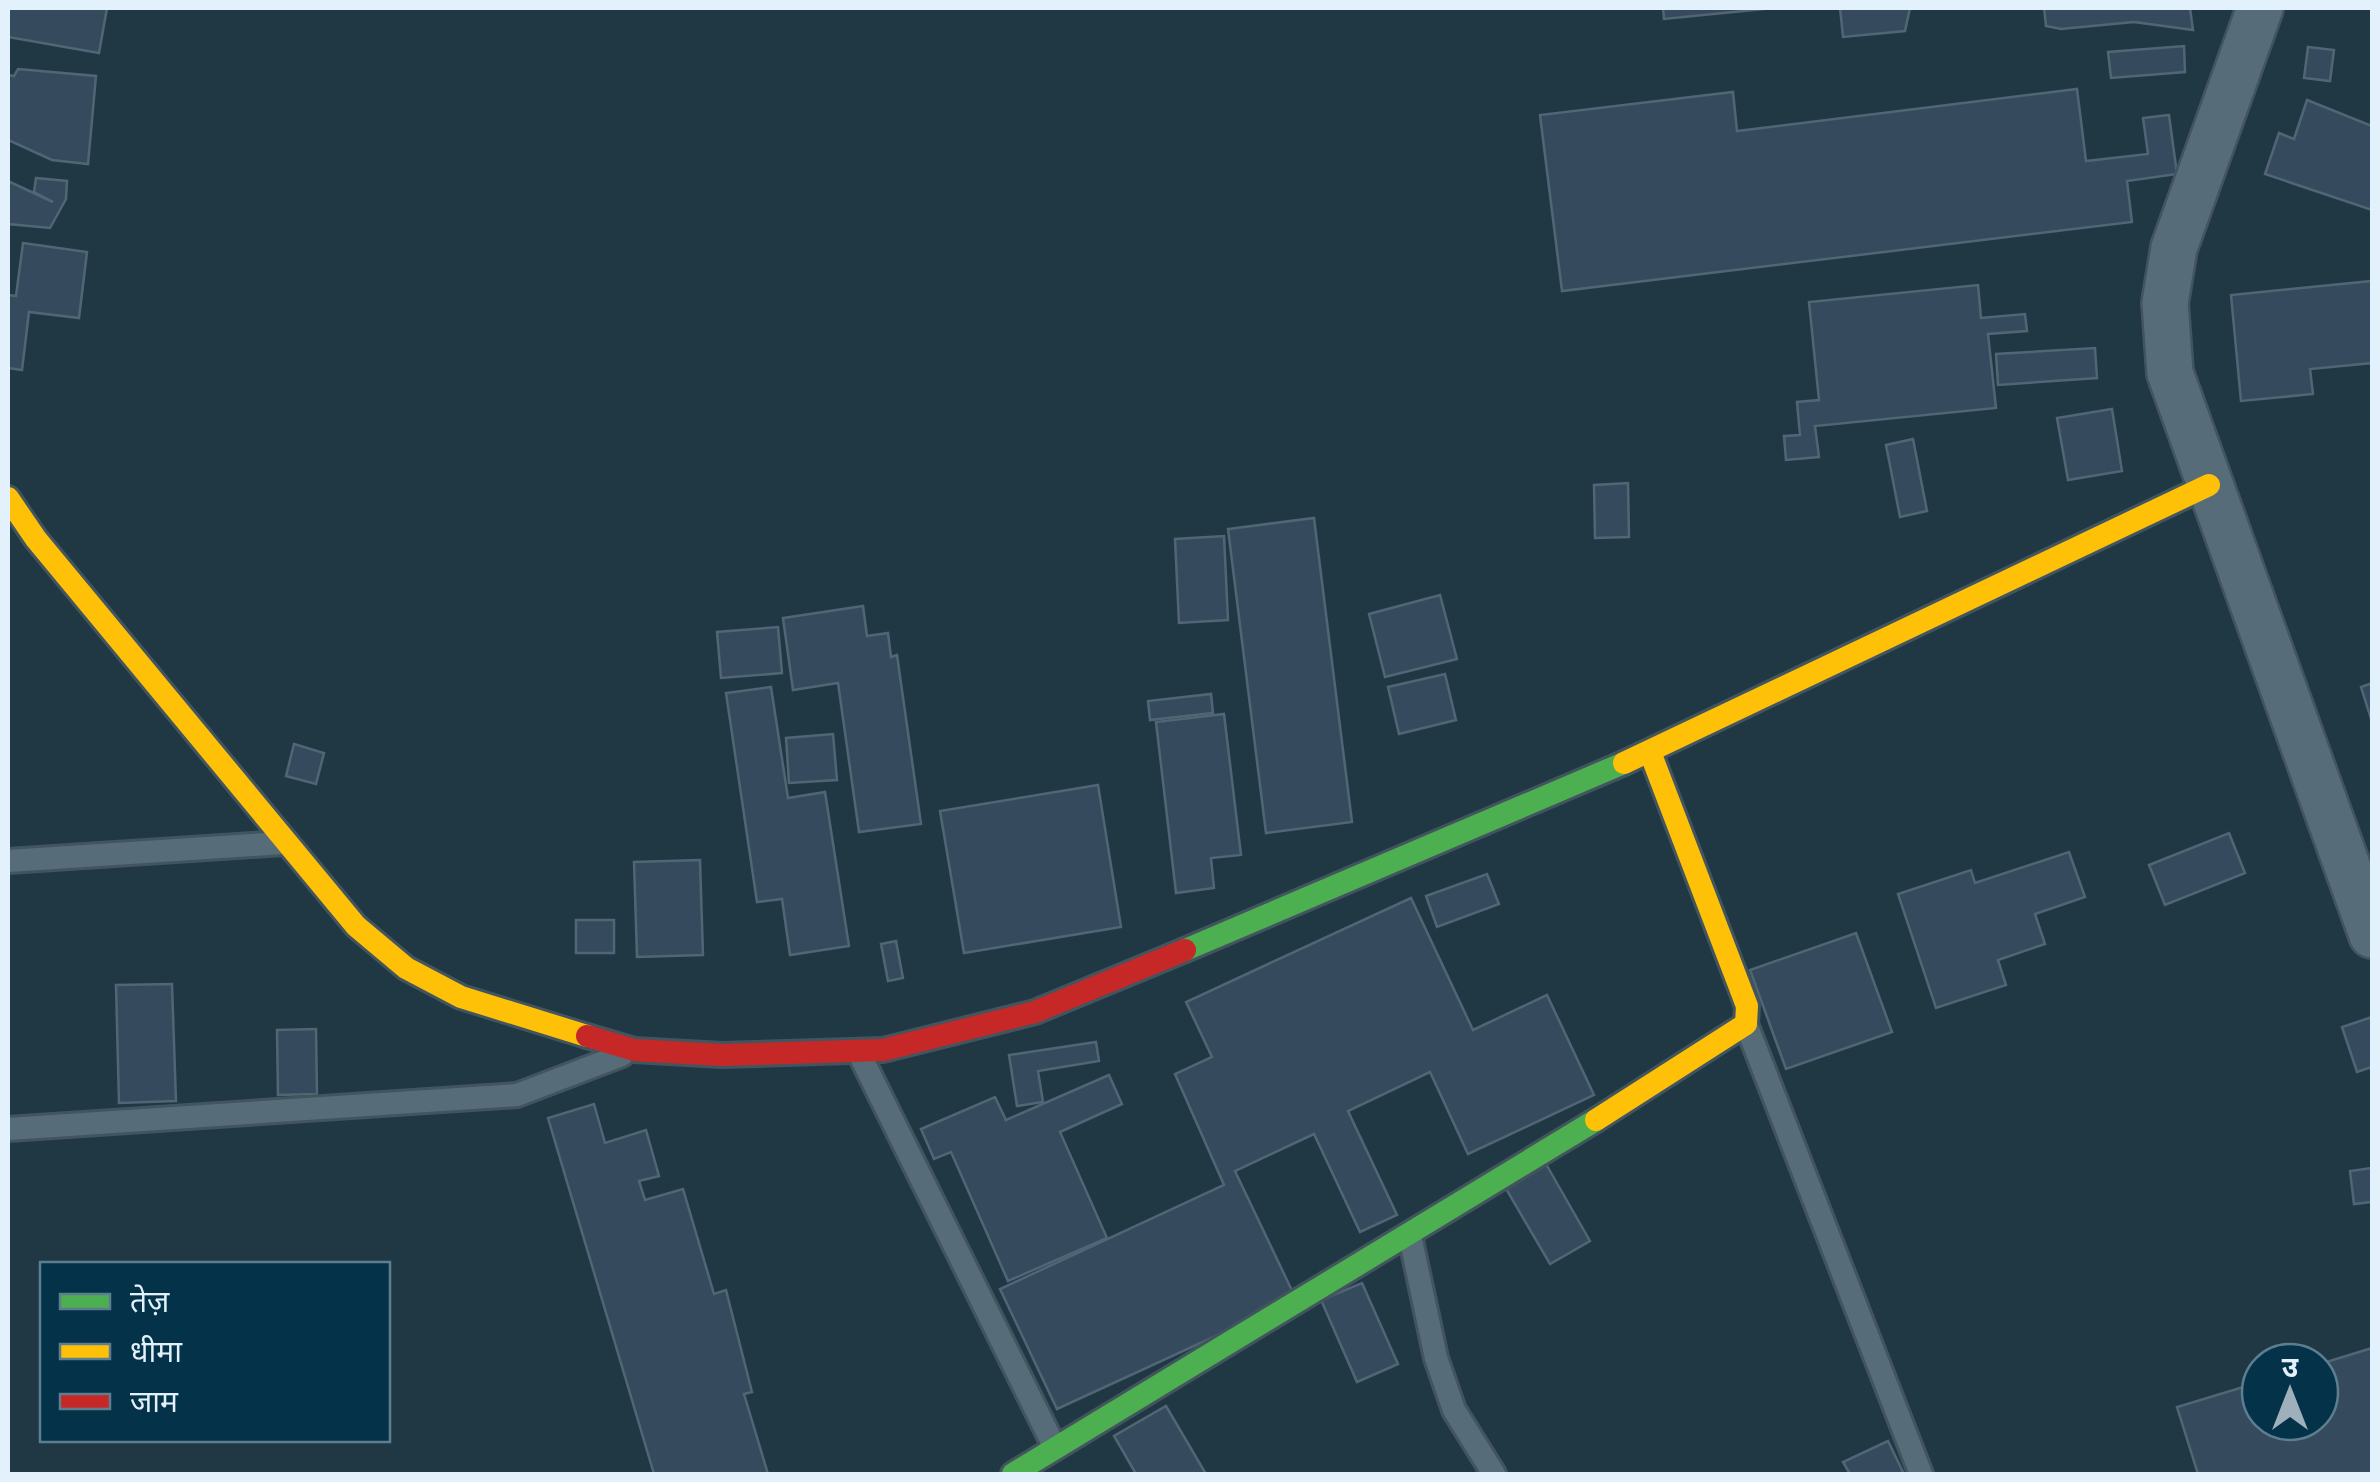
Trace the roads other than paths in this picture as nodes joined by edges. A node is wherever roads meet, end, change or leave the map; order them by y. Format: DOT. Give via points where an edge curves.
graph roads {
  1 [pos="2260,8"];
  2 [pos="2209,485"];
  3 [pos="8,498"];
  4 [pos="1650,752"];
  5 [pos="2354,830"];
  6 [pos="289,842"];
  7 [pos="8,861"];
  8 [pos="2372,935"];
  9 [pos="1746,1024"];
  10 [pos="634,1050"];
  11 [pos="857,1050"];
  12 [pos="8,1129"];
  13 [pos="1409,1232"];
  14 [pos="1055,1448"];
  15 [pos="1013,1474"];
  16 [pos="1494,1474"];
  17 [pos="1921,1474"];
  1 -- 2 [label="street" via="2188,204 2165,303 2170,372"];
  2 -- 4 [label="street"];
  2 -- 5 [label="street"];
  3 -- 6 [label="street"];
  4 -- 9 [label="street" via="1747,1006"];
  4 -- 11 [label="street" via="1034,1012 883,1050"];
  5 -- 8 [label="street"];
  6 -- 7 [label="lane"];
  6 -- 10 [label="street" via="356,926 406,968 461,997"];
  9 -- 13 [label="street"];
  9 -- 17 [label="lane"];
  10 -- 11 [label="street"];
  10 -- 12 [label="lane" via="517,1095"];
  11 -- 14 [label="lane"];
  13 -- 14 [label="street"];
  13 -- 16 [label="lane" via="1454,1410"];
  14 -- 15 [label="street"];
}
